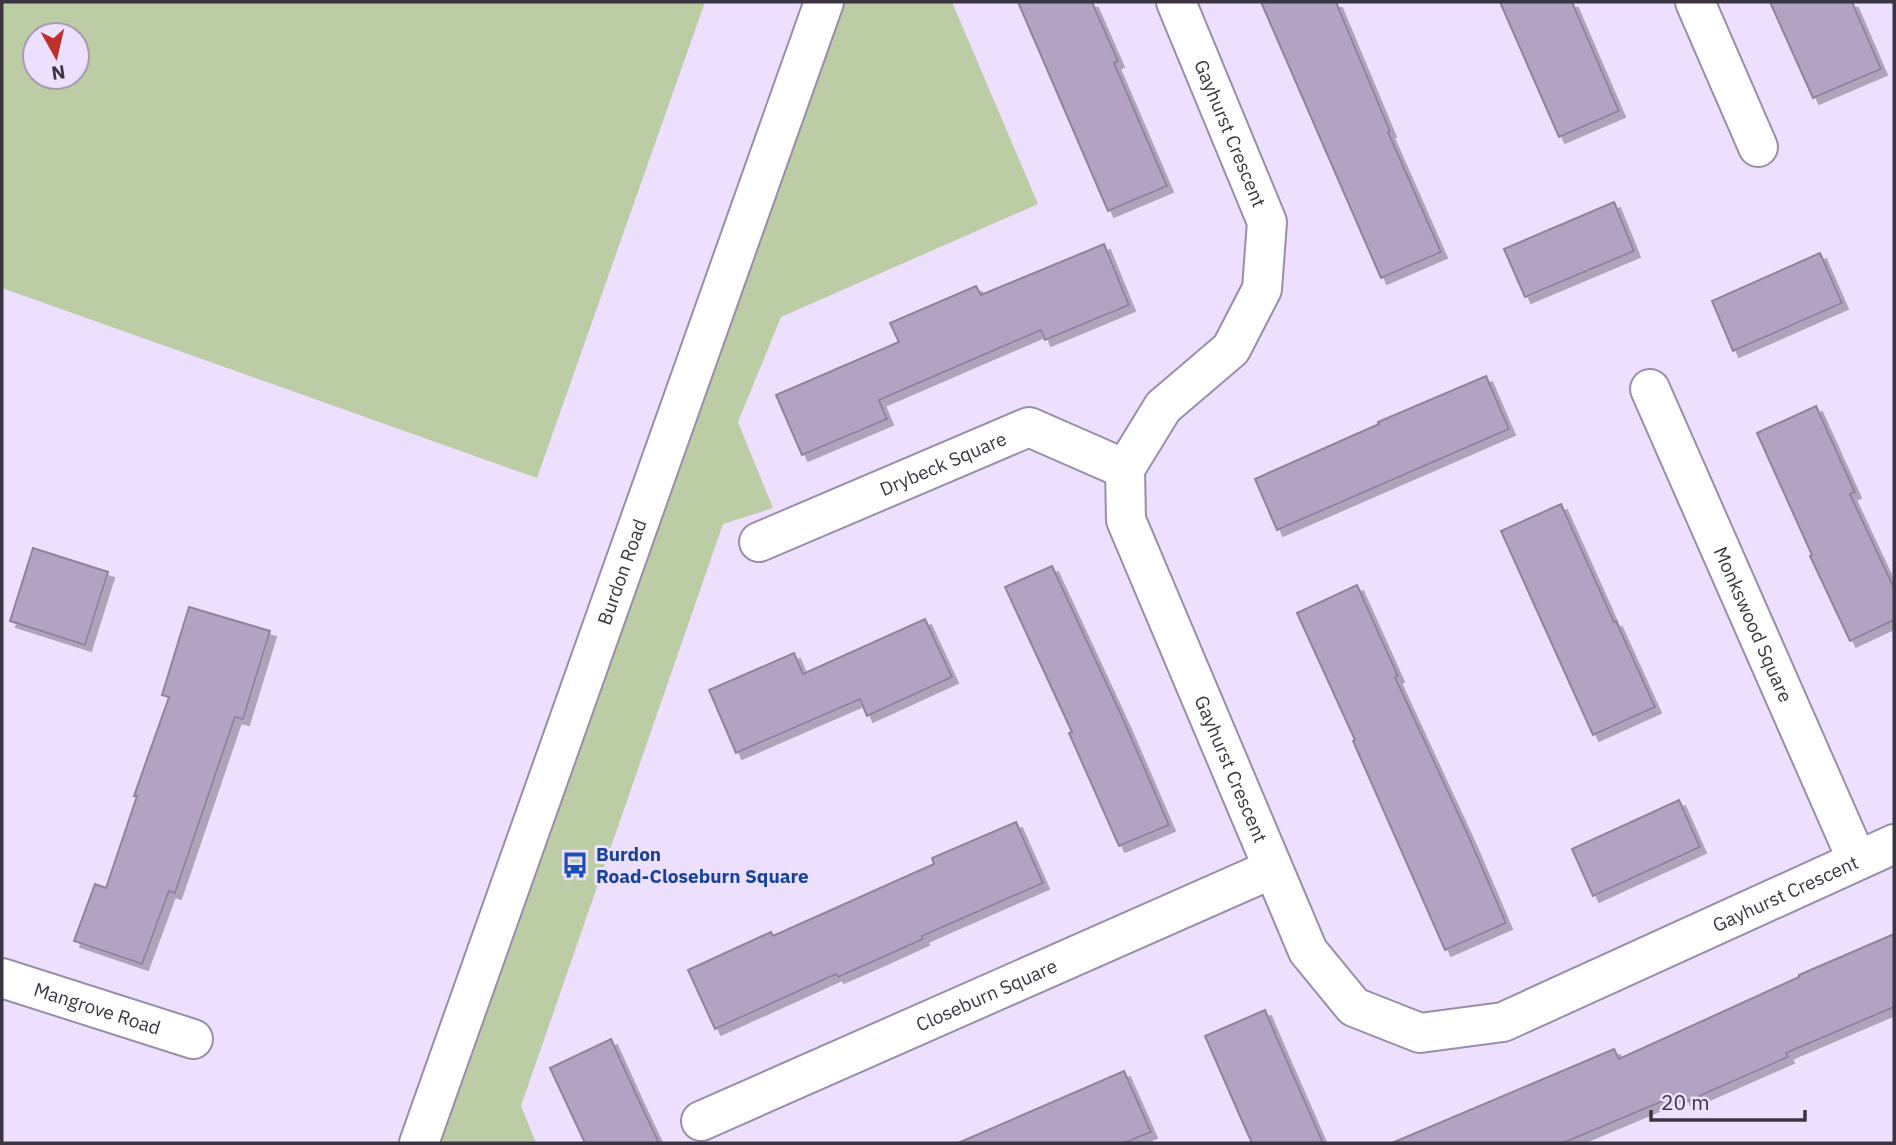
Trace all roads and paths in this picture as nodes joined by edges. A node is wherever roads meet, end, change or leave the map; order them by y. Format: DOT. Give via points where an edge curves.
graph roads {
  1 [pos="824,2"];
  2 [pos="1176,2"];
  3 [pos="1695,2"];
  4 [pos="1758,147"];
  5 [pos="1650,388"];
  6 [pos="1125,469"];
  7 [pos="759,542"];
  8 [pos="1894,844"];
  9 [pos="1857,860"];
  10 [pos="1272,869"];
  11 [pos="2,978"];
  12 [pos="193,1039"];
  13 [pos="701,1121"];
  14 [pos="419,1143"];
  1 -- 14 [label="street, Burdon Road"];
  2 -- 6 [label="street, Gayhurst Crescent" via="1267,222 1262,289 1231,349 1163,407"];
  3 -- 4 [label="street"];
  5 -- 9 [label="street, Monkswood Square"];
  6 -- 7 [label="street, Drybeck Square" via="1030,427"];
  6 -- 10 [label="street, Gayhurst Crescent" via="1126,520"];
  8 -- 9 [label="street, Gayhurst Crescent"];
  9 -- 10 [label="street, Gayhurst Crescent" via="1503,1022 1420,1033 1354,1007 1308,951"];
  10 -- 13 [label="street, Closeburn Square"];
  11 -- 12 [label="street, Mangrove Road"];
}
